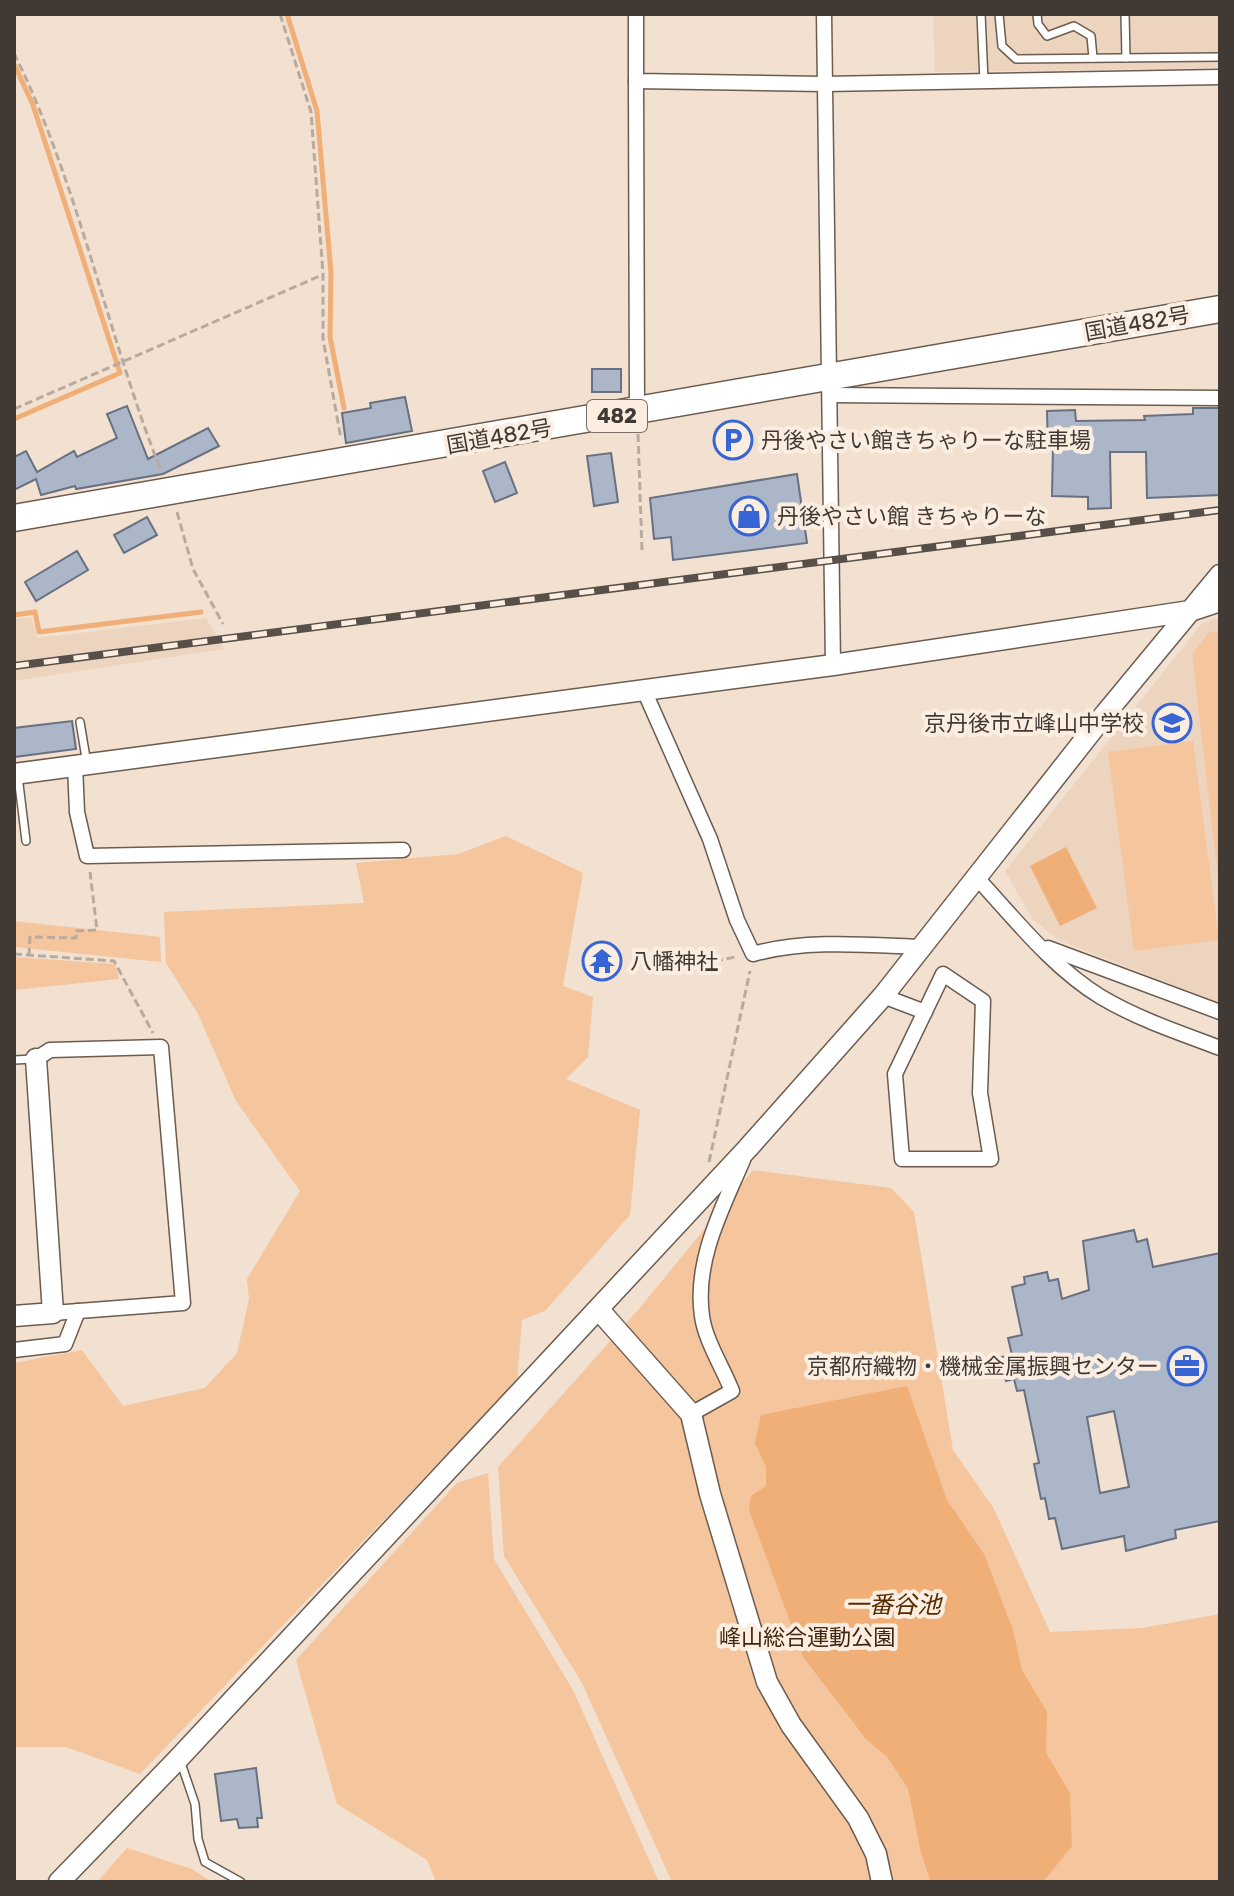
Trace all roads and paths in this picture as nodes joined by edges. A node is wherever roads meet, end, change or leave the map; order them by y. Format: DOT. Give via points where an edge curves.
graph roads {
  1 [pos="280,14"];
  2 [pos="636,14"];
  3 [pos="824,14"];
  4 [pos="981,14"];
  5 [pos="999,14"];
  6 [pos="1037,14"];
  7 [pos="1125,14"];
  8 [pos="14,53"];
  9 [pos="1220,57"];
  10 [pos="1093,58"];
  11 [pos="1126,58"];
  12 [pos="1220,77"];
  13 [pos="636,81"];
  14 [pos="984,81"];
  15 [pos="824,84"];
  16 [pos="323,274"];
  17 [pos="1220,309"];
  18 [pos="121,363"];
  19 [pos="831,386"];
  20 [pos="1220,398"];
  21 [pos="14,409"];
  22 [pos="637,412"];
  23 [pos="345,462"];
  24 [pos="169,492"];
  25 [pos="14,518"];
  26 [pos="642,550"];
  27 [pos="1220,575"];
  28 [pos="1220,601"];
  29 [pos="1190,611"];
  30 [pos="223,624"];
  31 [pos="833,665"];
  32 [pos="643,688"];
  33 [pos="80,722"];
  34 [pos="81,765"];
  35 [pos="16,774"];
  36 [pos="26,841"];
  37 [pos="403,850"];
  38 [pos="87,856"];
  39 [pos="977,878"];
  40 [pos="1038,944"];
  41 [pos="923,947"];
  42 [pos="14,954"];
  43 [pos="753,954"];
  44 [pos="29,956"];
  45 [pos="656,973"];
  46 [pos="883,996"];
  47 [pos="925,1012"];
  48 [pos="1220,1012"];
  49 [pos="161,1047"];
  50 [pos="1220,1048"];
  51 [pos="36,1059"];
  52 [pos="14,1060"];
  53 [pos="748,1148"];
  54 [pos="710,1190"];
  55 [pos="599,1310"];
  56 [pos="78,1311"];
  57 [pos="53,1313"];
  58 [pos="14,1316"];
  59 [pos="14,1350"];
  60 [pos="691,1414"];
  61 [pos="179,1758"];
  62 [pos="59,1882"];
  63 [pos="241,1882"];
  64 [pos="882,1882"];
  1 -- 16 [label="path" via="311,112"];
  2 -- 13 [label="street"];
  3 -- 15 [label="street"];
  4 -- 14 [label="lane"];
  5 -- 10 [label="lane" via="1002,46 1016,59"];
  6 -- 10 [label="lane" via="1047,36 1074,26 1086,31"];
  7 -- 11 [label="lane"];
  8 -- 18 [label="path" via="39,103"];
  9 -- 11 [label="lane"];
  10 -- 11 [label="lane"];
  12 -- 14 [label="street"];
  13 -- 15 [label="street"];
  13 -- 22 [label="street"];
  14 -- 15 [label="street"];
  15 -- 19 [label="street"];
  16 -- 18 [label="path"];
  16 -- 23 [label="path" via="323,339"];
  17 -- 19 [label="highway, 国道482号 / 482"];
  18 -- 21 [label="path"];
  18 -- 24 [label="path"];
  19 -- 20 [label="street"];
  19 -- 22 [label="highway, 国道482号 / 482"];
  19 -- 31 [label="street"];
  22 -- 23 [label="highway, 国道482号 / 482"];
  22 -- 26 [label="path"];
  23 -- 24 [label="highway, 国道482号 / 482"];
  24 -- 25 [label="highway, 国道482号 / 482"];
  24 -- 30 [label="path" via="193,569"];
  27 -- 29 [label="street"];
  28 -- 29 [label="street"];
  29 -- 31 [label="street"];
  29 -- 39 [label="street"];
  31 -- 32 [label="street"];
  32 -- 34 [label="street"];
  32 -- 43 [label="street" via="710,839"];
  33 -- 34 [label="lane"];
  34 -- 35 [label="street"];
  34 -- 38 [label="street" via="77,812"];
  35 -- 36 [label="lane"];
  37 -- 38 [label="street"];
  38 -- 44 [label="path" via="97,930 76,931 76,938 30,937"];
  39 -- 40 [label="street"];
  39 -- 41 [label="street"];
  40 -- 48 [label="street"];
  40 -- 50 [label="street" via="1099,996"];
  41 -- 43 [label="street" via="844,945"];
  41 -- 46 [label="street"];
  42 -- 44 [label="path"];
  43 -- 45 [label="path"];
  43 -- 54 [label="path" via="709,1152"];
  44 -- 49 [label="path" via="114,961"];
  46 -- 47 [label="street"];
  46 -- 53 [label="street"];
  47 -- 47 [label="street" via="895,1074 902,1159 991,1159 980,1093 983,1001 943,974"];
  49 -- 51 [label="street" via="50,1050"];
  49 -- 56 [label="street" via="183,1303"];
  51 -- 52 [label="lane"];
  51 -- 57 [label="street"];
  53 -- 54 [label="street"];
  53 -- 60 [label="street" via="714,1230 701,1288 702,1319 732,1391"];
  54 -- 55 [label="street"];
  55 -- 60 [label="street"];
  55 -- 61 [label="street"];
  56 -- 57 [label="street"];
  56 -- 59 [label="street" via="65,1344"];
  57 -- 58 [label="street"];
  60 -- 64 [label="street" via="767,1682 858,1818 876,1854"];
  61 -- 62 [label="street"];
  61 -- 63 [label="lane" via="195,1804 205,1862"];
}
